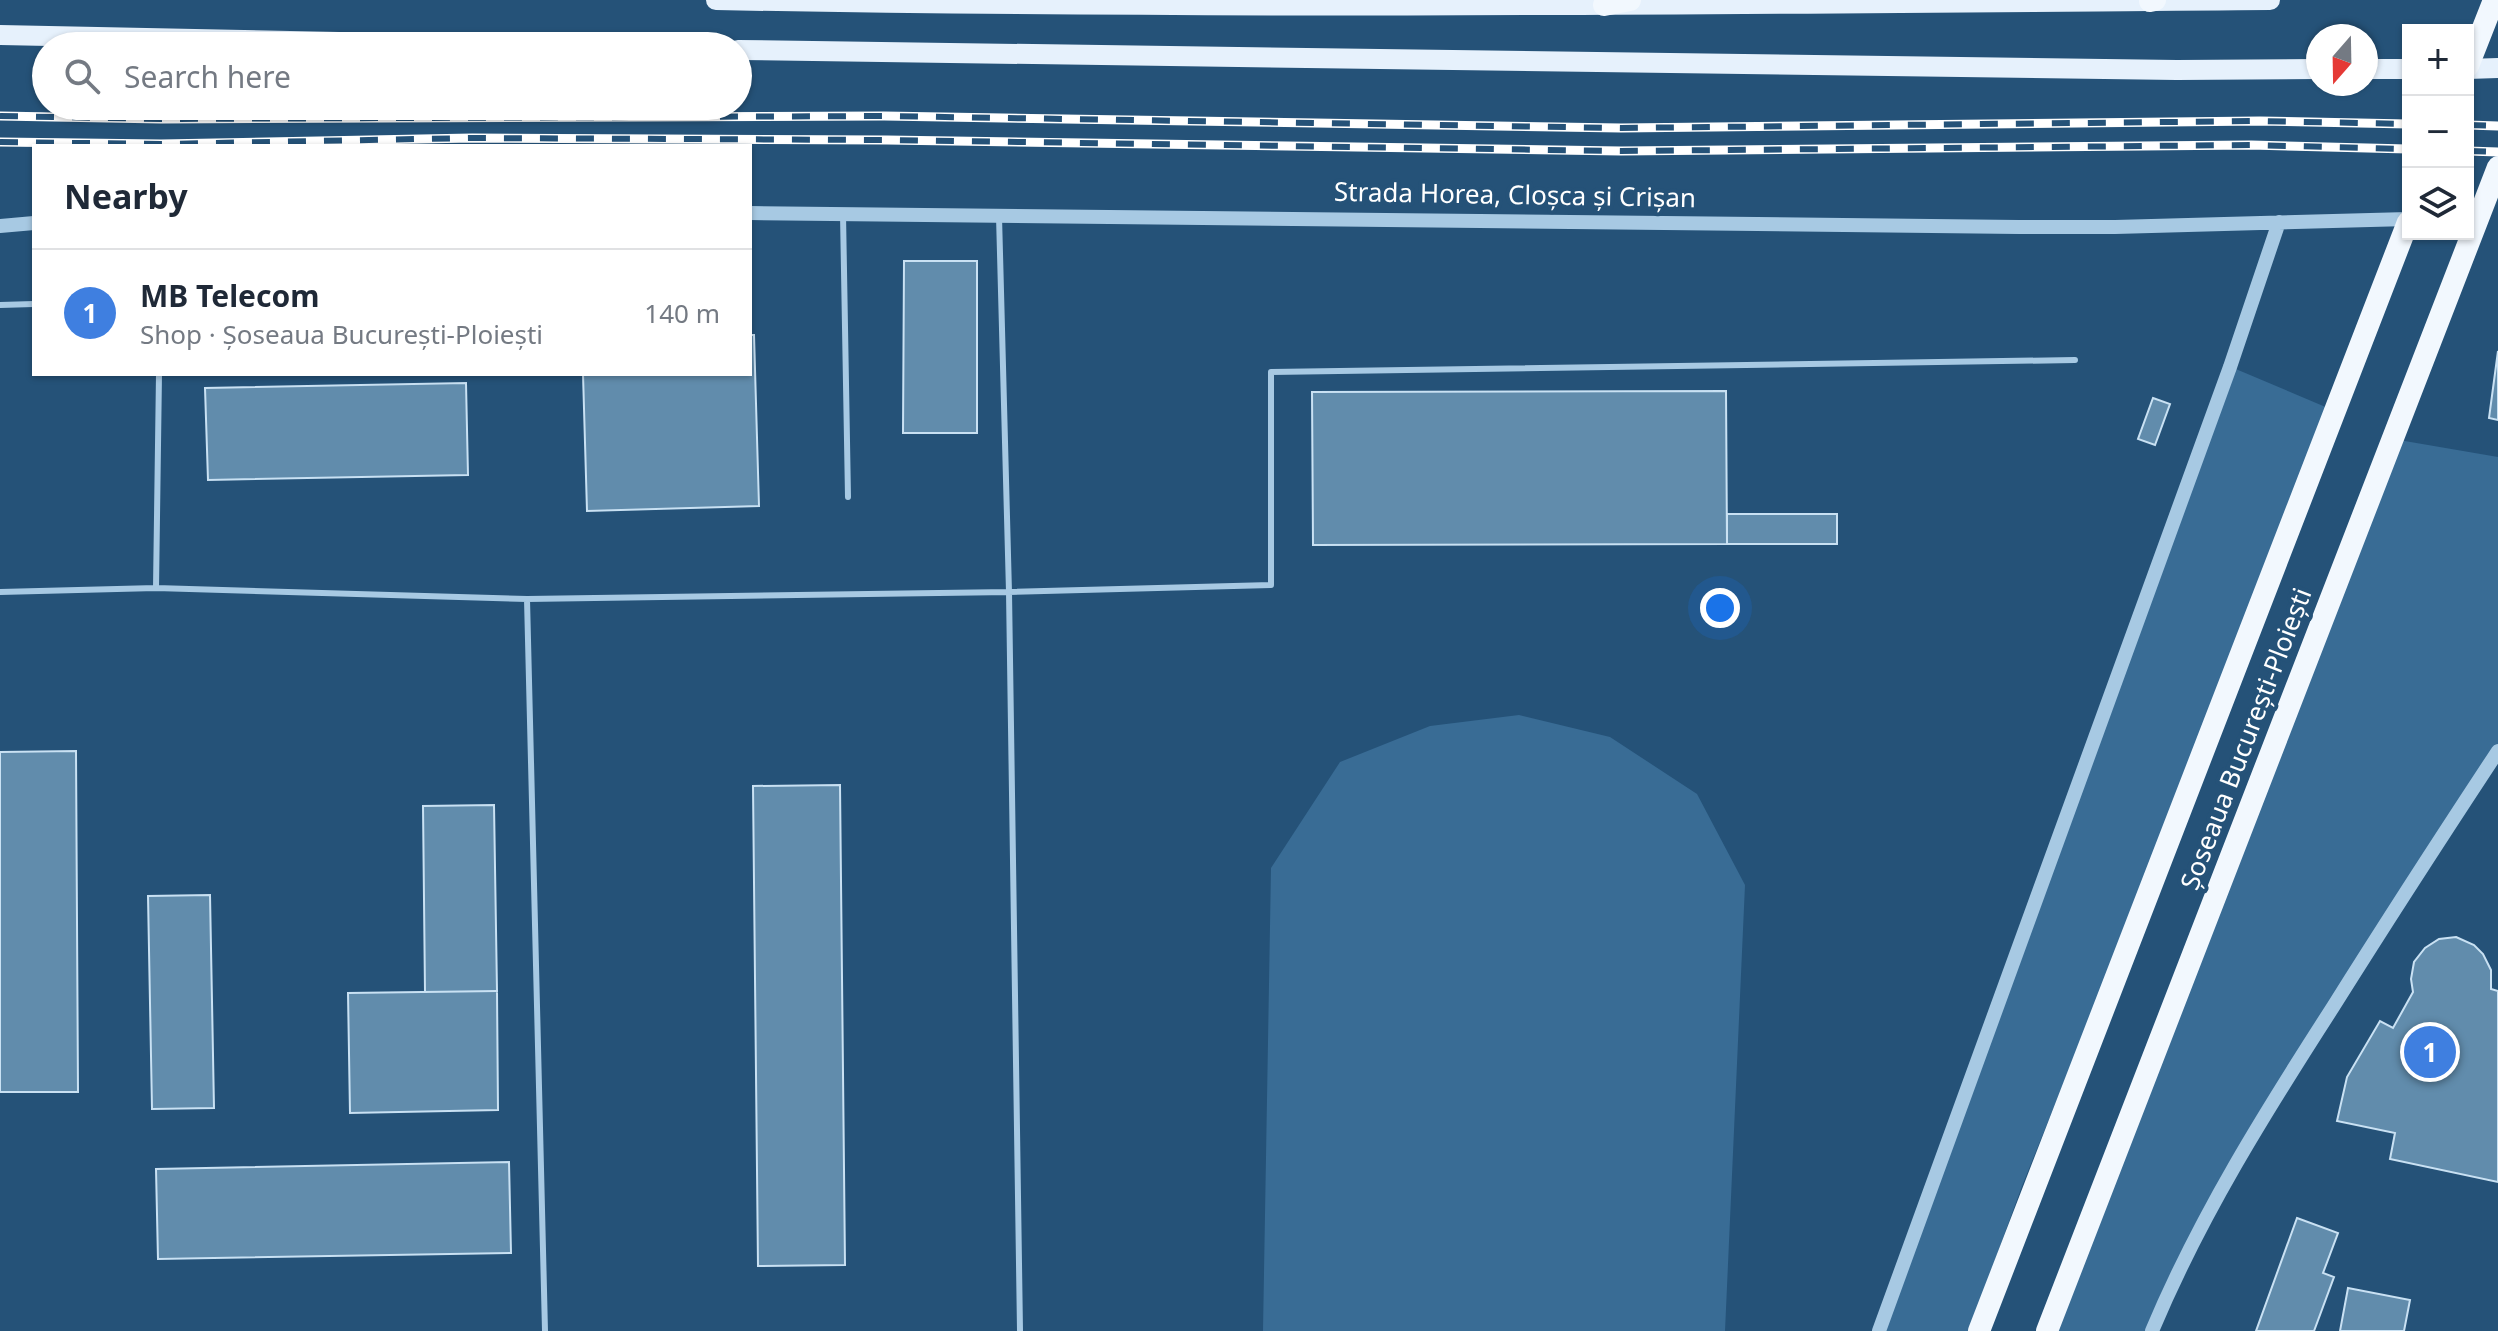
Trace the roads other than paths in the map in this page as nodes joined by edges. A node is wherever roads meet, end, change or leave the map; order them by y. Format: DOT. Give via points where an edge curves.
graph roads {
  1 [pos="716,0"];
  2 [pos="1630,0"];
  3 [pos="2153,0"];
  4 [pos="2270,0"];
  5 [pos="2494,0"];
  6 [pos="1604,5"];
  7 [pos="0,35"];
  8 [pos="32,36"];
  9 [pos="752,50"];
  10 [pos="2474,52"];
  11 [pos="2474,67"];
  12 [pos="2498,68"];
  13 [pos="2306,69"];
  14 [pos="2378,69"];
  15 [pos="2402,69"];
  16 [pos="2498,167"];
  17 [pos="752,213"];
  18 [pos="843,214"];
  19 [pos="999,216"];
  20 [pos="2498,216"];
  21 [pos="2474,217"];
  22 [pos="2402,220"];
  23 [pos="2279,222"];
  24 [pos="32,223"];
  25 [pos="0,226"];
  26 [pos="2402,236"];
  27 [pos="32,304"];
  28 [pos="0,305"];
  29 [pos="2075,360"];
  30 [pos="159,376"];
  31 [pos="848,497"];
  32 [pos="156,588"];
  33 [pos="0,592"];
  34 [pos="1009,592"];
  35 [pos="527,599"];
  36 [pos="2498,751"];
  37 [pos="545,1331"];
  38 [pos="1020,1331"];
  39 [pos="1879,1331"];
  40 [pos="1979,1331"];
  41 [pos="2047,1331"];
  42 [pos="2152,1331"];
  1 -- 6 [label="main road"];
  2 -- 6 [label="highway"];
  3 -- 4 [label="main road"];
  3 -- 6 [label="main road"];
  5 -- 10 [label="highway"];
  7 -- 8 [label="main road"];
  9 -- 13 [label="main road"];
  11 -- 12 [label="main road"];
  14 -- 15 [label="main road"];
  16 -- 41 [label="highway, Șoseaua București-Ploiești, bridge"];
  17 -- 18 [label="street, Strada Horea, Cloșca și Crișan"];
  18 -- 19 [label="street, Strada Horea, Cloșca și Crișan"];
  18 -- 31 [label="lane"];
  19 -- 23 [label="street, Strada Horea, Cloșca și Crișan" via="2019,227"];
  19 -- 34 [label="lane"];
  20 -- 21 [label="street"];
  22 -- 23 [label="street, Strada Horea, Cloșca și Crișan"];
  23 -- 39 [label="street"];
  24 -- 25 [label="street"];
  26 -- 40 [label="highway, Șoseaua București-Ploiești"];
  27 -- 28 [label="lane"];
  29 -- 34 [label="lane" via="1271,372 1271,585"];
  30 -- 32 [label="lane"];
  32 -- 33 [label="lane"];
  32 -- 35 [label="lane"];
  34 -- 35 [label="lane"];
  34 -- 38 [label="lane"];
  35 -- 37 [label="lane"];
  36 -- 42 [label="street" via="2250,1138"];
}
